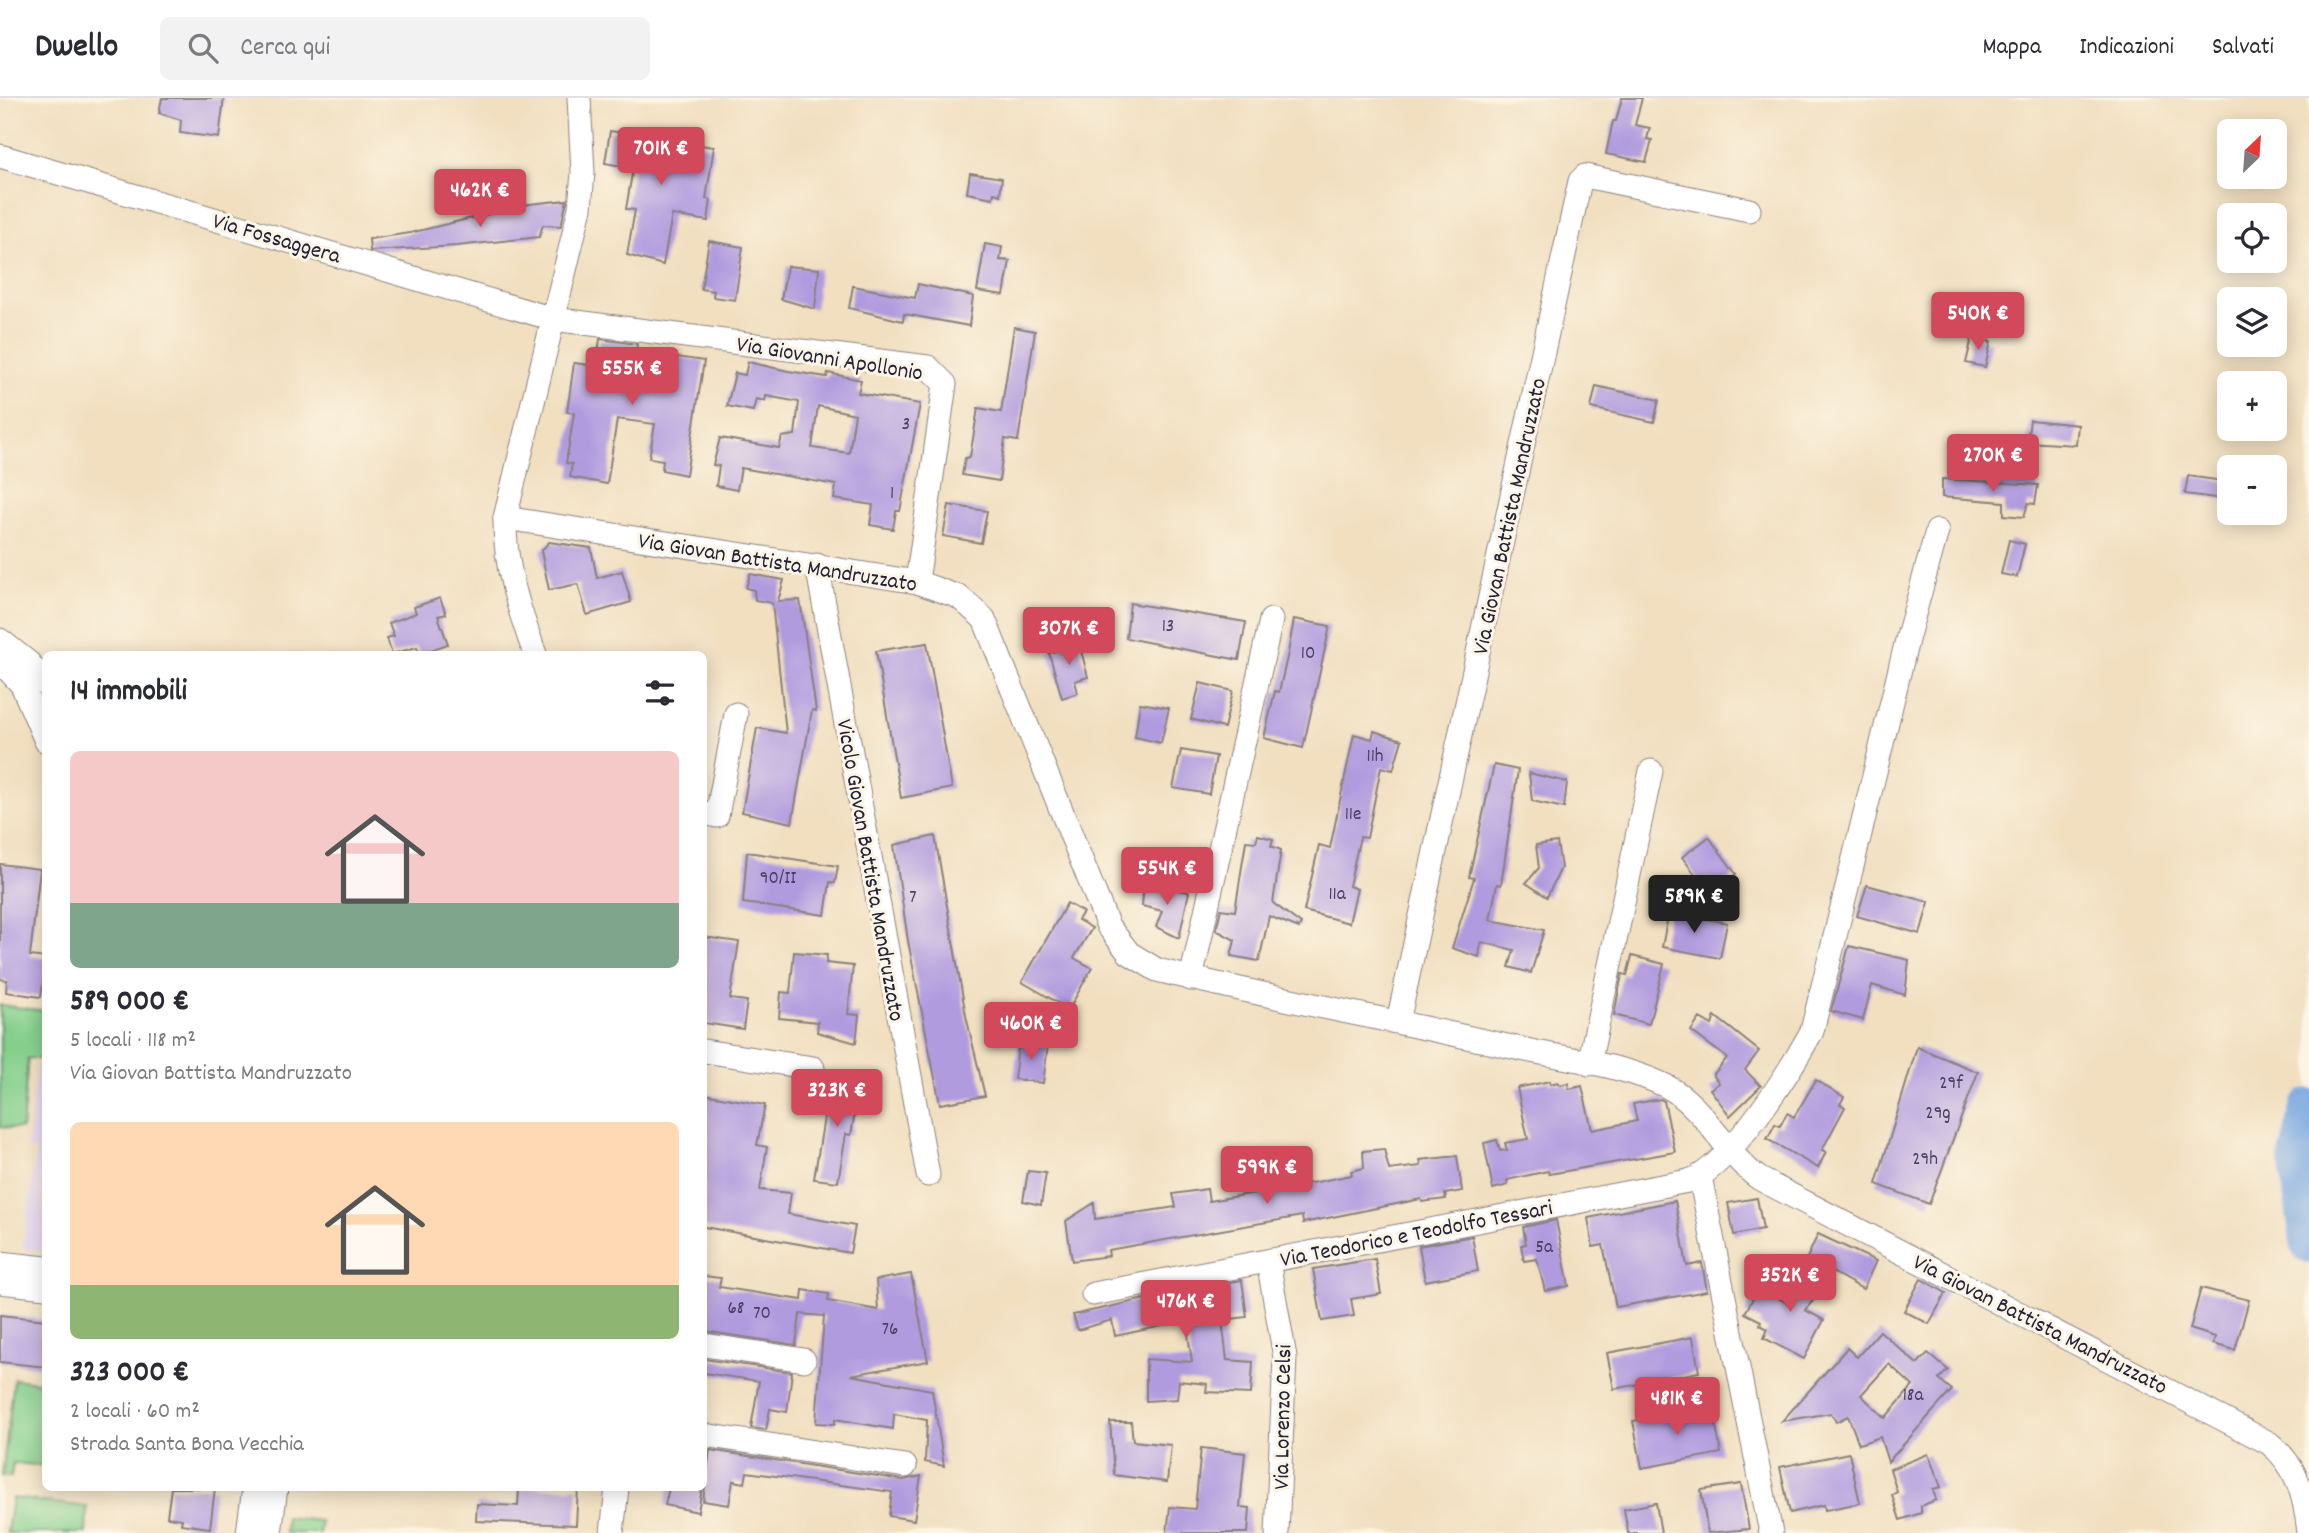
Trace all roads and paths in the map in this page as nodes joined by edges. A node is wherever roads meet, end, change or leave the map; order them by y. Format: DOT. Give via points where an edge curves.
graph roads {
  1 [pos="579,98"];
  2 [pos="0,156"];
  3 [pos="1749,210"];
  4 [pos="553,319"];
  5 [pos="505,518"];
  6 [pos="1937,531"];
  7 [pos="817,565"];
  8 [pos="917,582"];
  9 [pos="1271,620"];
  10 [pos="0,640"];
  11 [pos="534,651"];
  12 [pos="0,662"];
  13 [pos="42,680"];
  14 [pos="736,714"];
  15 [pos="42,732"];
  16 [pos="1651,771"];
  17 [pos="707,814"];
  18 [pos="1191,979"];
  19 [pos="1398,1022"];
  20 [pos="707,1051"];
  21 [pos="1589,1064"];
  22 [pos="813,1068"];
  23 [pos="1728,1150"];
  24 [pos="928,1175"];
  25 [pos="1700,1177"];
  26 [pos="1268,1261"];
  27 [pos="0,1263"];
  28 [pos="42,1268"];
  29 [pos="0,1282"];
  30 [pos="42,1287"];
  31 [pos="1093,1294"];
  32 [pos="707,1345"];
  33 [pos="804,1360"];
  34 [pos="707,1435"];
  35 [pos="905,1466"];
  36 [pos="254,1491"];
  37 [pos="276,1491"];
  38 [pos="617,1491"];
  39 [pos="248,1533"];
  40 [pos="270,1533"];
  41 [pos="612,1533"];
  42 [pos="1277,1533"];
  43 [pos="1771,1533"];
  44 [pos="2309,1533"];
  1 -- 4 [label="street" via="580,208"];
  2 -- 4 [label="street, Via Fossaggera"];
  3 -- 19 [label="street, Via Giovan Battista Mandruzzato" via="1585,176 1580,181"];
  4 -- 5 [label="street"];
  4 -- 8 [label="street, Via Giovanni Apollonio" via="928,367 945,384"];
  5 -- 7 [label="street, Via Giovan Battista Mandruzzato"];
  5 -- 11 [label="street" via="513,587"];
  6 -- 23 [label="street" via="1812,1031 1785,1080"];
  7 -- 8 [label="street, Via Giovan Battista Mandruzzato"];
  7 -- 24 [label="street, Vicolo Giovan Battista Mandruzzato"];
  8 -- 18 [label="street, Via Giovan Battista Mandruzzato" via="958,597 984,619 1108,926 1129,953 1157,970"];
  9 -- 18 [label="street"];
  10 -- 13 [label="street"];
  12 -- 15 [label="street" via="22,685"];
  14 -- 17 [label="street" via="717,816"];
  16 -- 21 [label="street"];
  18 -- 19 [label="street, Via Giovan Battista Mandruzzato"];
  19 -- 21 [label="street, Via Giovan Battista Mandruzzato"];
  20 -- 22 [label="street"];
  21 -- 23 [label="street, Via Giovan Battista Mandruzzato" via="1654,1081 1679,1094"];
  23 -- 25 [label="street"];
  23 -- 44 [label="street, Via Giovan Battista Mandruzzato" via="1776,1188 2269,1443 2294,1469"];
  25 -- 26 [label="street, Via Teodorico e Teodolfo Tessari"];
  25 -- 43 [label="street"];
  26 -- 31 [label="street, Via Teodorico e Teodolfo Tessari"];
  26 -- 42 [label="street, Via Lorenzo Celsi" via="1285,1357"];
  27 -- 28 [label="street"];
  29 -- 30 [label="street"];
  32 -- 33 [label="street"];
  34 -- 35 [label="street"];
  36 -- 39 [label="street"];
  37 -- 40 [label="street"];
  38 -- 41 [label="street"];
}
